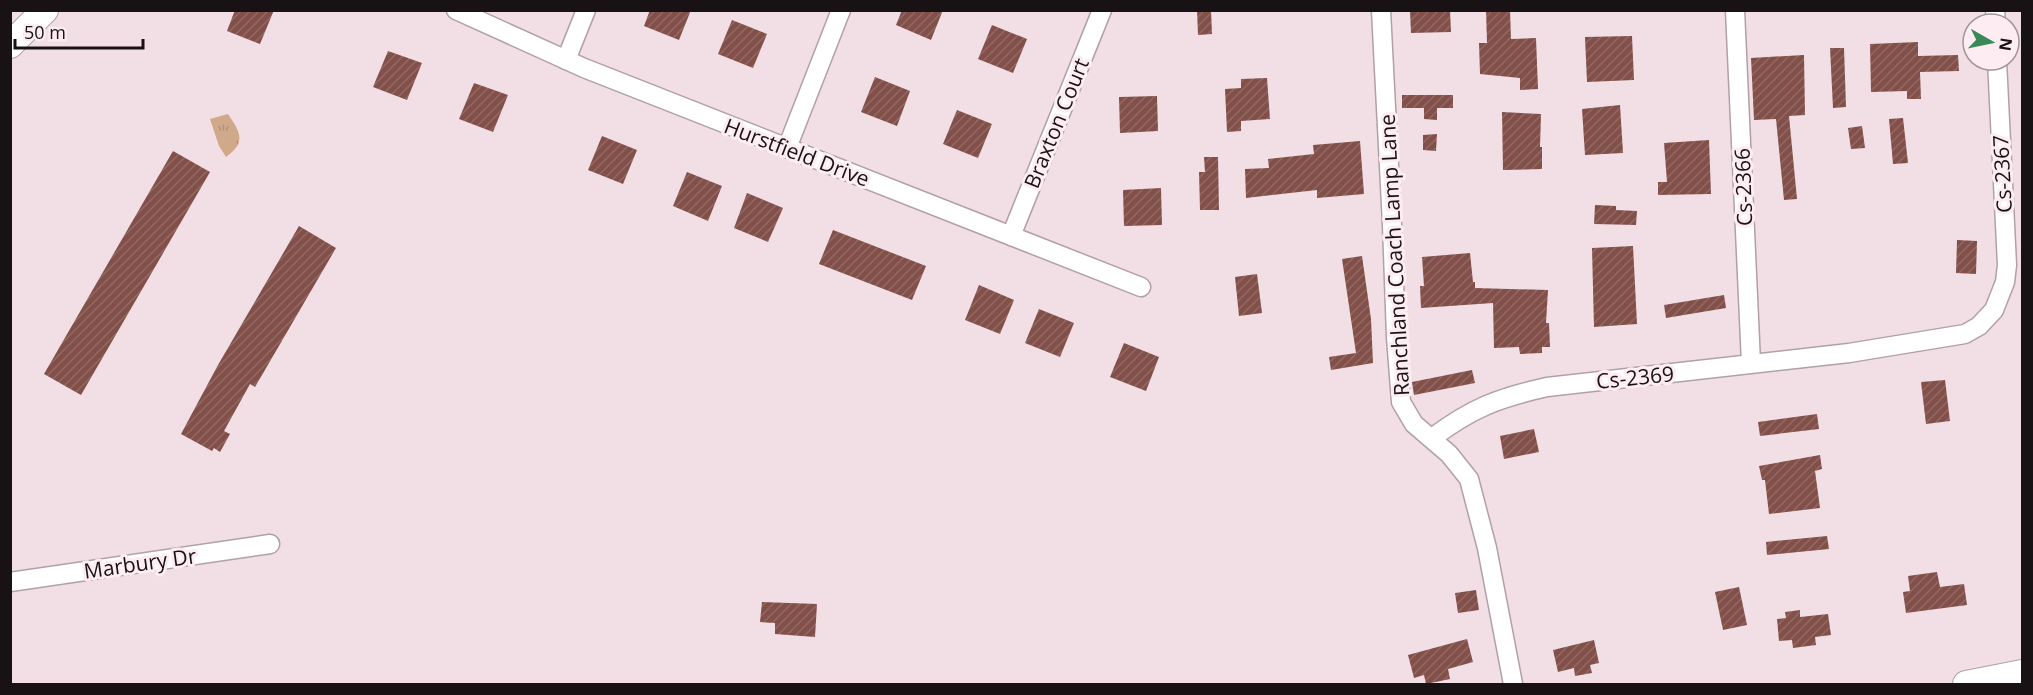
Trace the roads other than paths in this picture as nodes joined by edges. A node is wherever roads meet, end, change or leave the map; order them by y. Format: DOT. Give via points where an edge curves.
graph roads {
  1 [pos="45,10"];
  2 [pos="456,10"];
  3 [pos="586,10"];
  4 [pos="841,10"];
  5 [pos="1102,10"];
  6 [pos="1382,10"];
  7 [pos="1735,10"];
  8 [pos="10,45"];
  9 [pos="566,60"];
  10 [pos="1997,72"];
  11 [pos="786,148"];
  12 [pos="1011,236"];
  13 [pos="1141,287"];
  14 [pos="1849,352"];
  15 [pos="1751,363"];
  16 [pos="1432,438"];
  17 [pos="270,544"];
  18 [pos="10,582"];
  19 [pos="2022,673"];
  20 [pos="1513,684"];
  21 [pos="1966,684"];
  1 -- 8 [label="main road"];
  2 -- 9 [label="street, Hurstfield Drive"];
  3 -- 9 [label="street"];
  4 -- 11 [label="street"];
  5 -- 12 [label="street, Braxton Court"];
  6 -- 16 [label="street, Ranchland Coach Lamp Lane" via="1401,402 1414,424"];
  7 -- 15 [label="street, Cs-2366"];
  9 -- 11 [label="street, Hurstfield Drive"];
  10 -- 14 [label="street, Cs-2367" via="2007,265 1994,310 1965,334"];
  11 -- 12 [label="street, Hurstfield Drive"];
  12 -- 13 [label="street, Hurstfield Drive"];
  14 -- 15 [label="street, Cs-2369"];
  15 -- 16 [label="street, Cs-2369" via="1572,383 1516,394 1468,412"];
  16 -- 20 [label="street, Ranchland Coach Lamp Lane" via="1469,479 1487,548"];
  17 -- 18 [label="street, Marbury Dr"];
  19 -- 21 [label="main road"];
}
